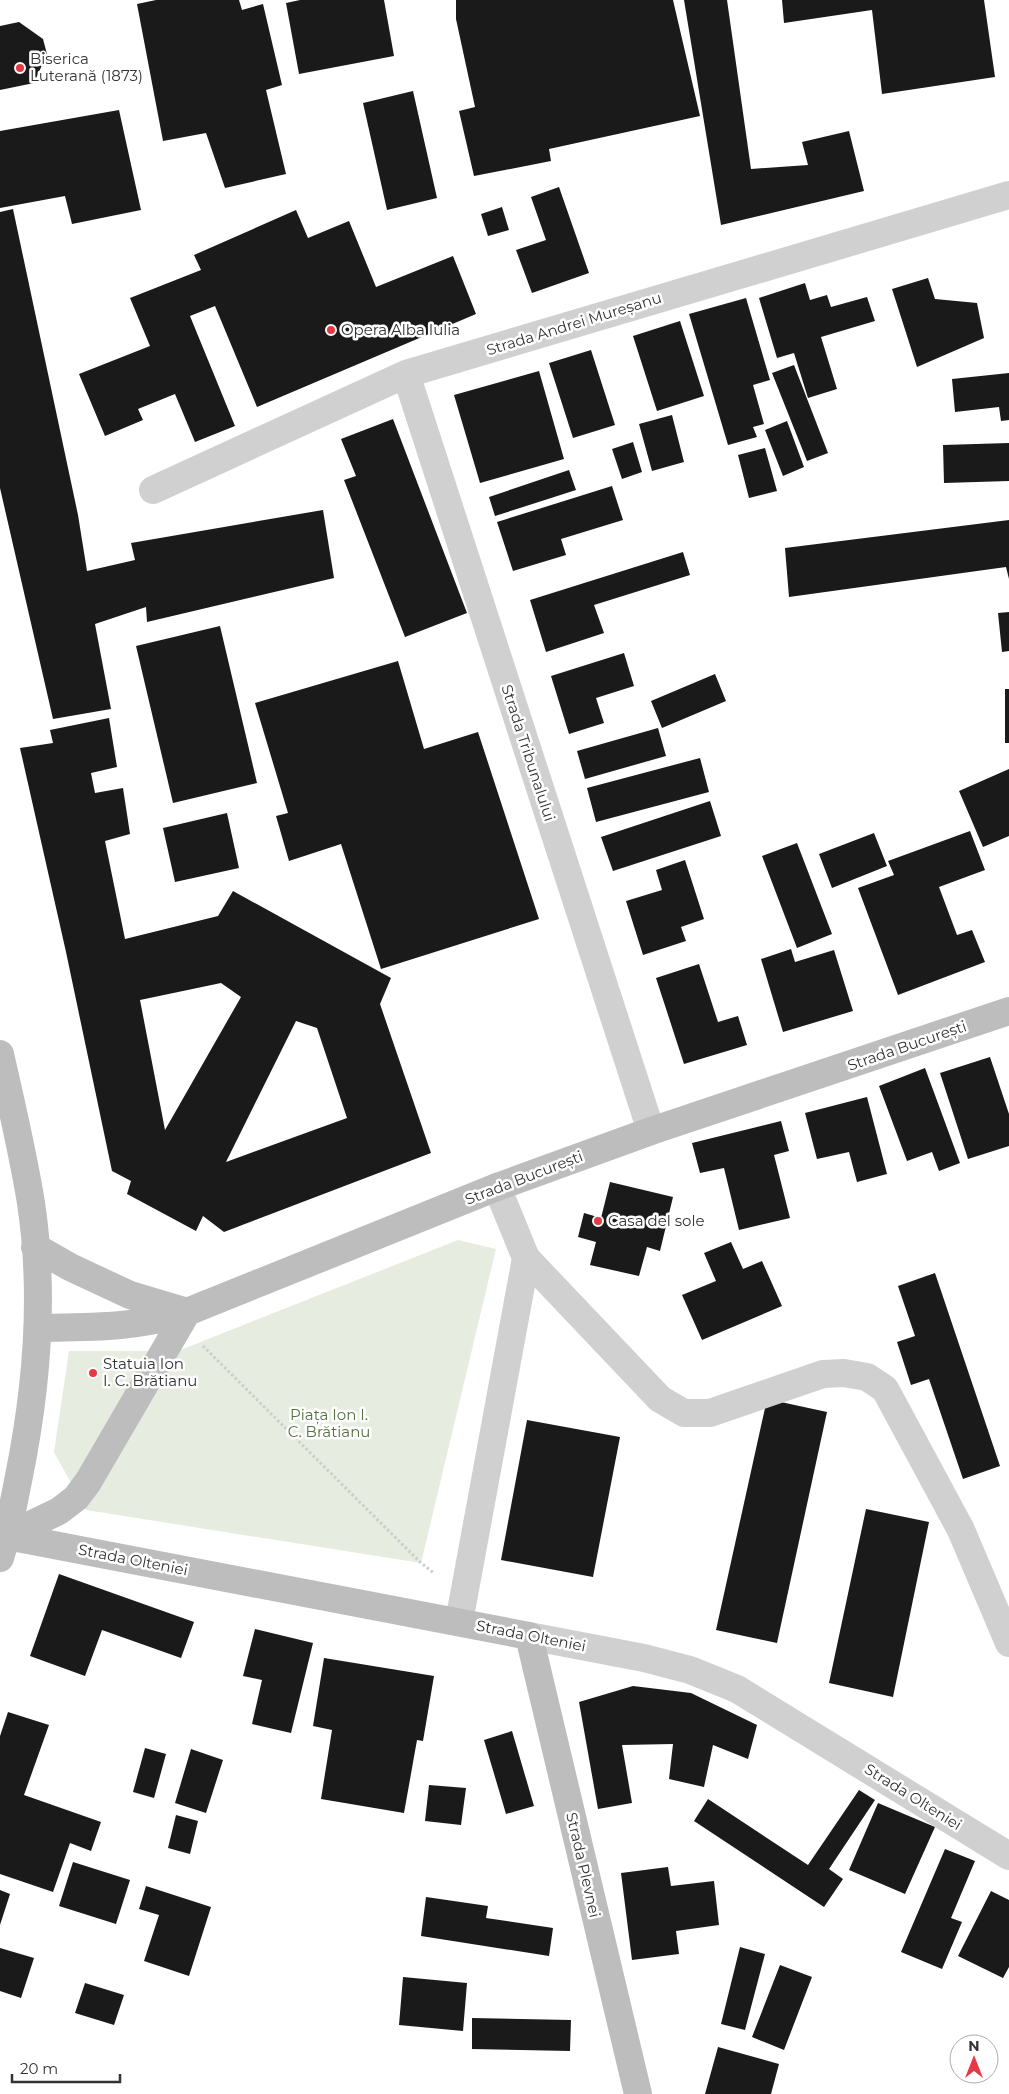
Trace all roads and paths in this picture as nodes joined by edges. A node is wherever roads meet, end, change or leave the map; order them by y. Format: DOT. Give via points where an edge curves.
graph roads {
  1 [pos="1009,195"];
  2 [pos="406,374"];
  3 [pos="153,490"];
  4 [pos="1009,1011"];
  5 [pos="0,1054"];
  6 [pos="651,1131"];
  7 [pos="497,1187"];
  8 [pos="36,1247"];
  9 [pos="526,1258"];
  10 [pos="187,1312"];
  11 [pos="39,1328"];
  12 [pos="2,1543"];
  13 [pos="464,1595"];
  14 [pos="458,1622"];
  15 [pos="529,1636"];
  16 [pos="1009,1643"];
  17 [pos="1009,1856"];
  18 [pos="638,2094"];
  1 -- 2 [label="street, Strada Andrei Mureșanu"];
  2 -- 3 [label="street, Strada Andrei Mureșanu"];
  2 -- 6 [label="street, Strada Tribunalului"];
  4 -- 6 [label="main road, Strada București"];
  5 -- 8 [label="main road" via="24,1167"];
  6 -- 7 [label="main road, Strada București"];
  7 -- 9 [label="street"];
  7 -- 10 [label="main road, Strada București"];
  8 -- 10 [label="main road" via="122,1292"];
  8 -- 11 [label="main road"];
  9 -- 13 [label="street"];
  9 -- 16 [label="street" via="660,1399 684,1413 710,1413 823,1374 867,1377 884,1389 961,1530"];
  10 -- 11 [label="main road, Strada București" via="157,1321 108,1327"];
  10 -- 12 [label="main road" via="76,1498"];
  10 -- 13 [label="path" via="200,1343 421,1562"];
  11 -- 12 [label="main road" via="27,1440"];
  12 -- 14 [label="main road, Strada Olteniei"];
  13 -- 14 [label="street"];
  14 -- 15 [label="main road, Strada Olteniei"];
  15 -- 17 [label="street, Strada Olteniei" via="681,1667 737,1690"];
  15 -- 18 [label="main road, Strada Plevnei"];
}
